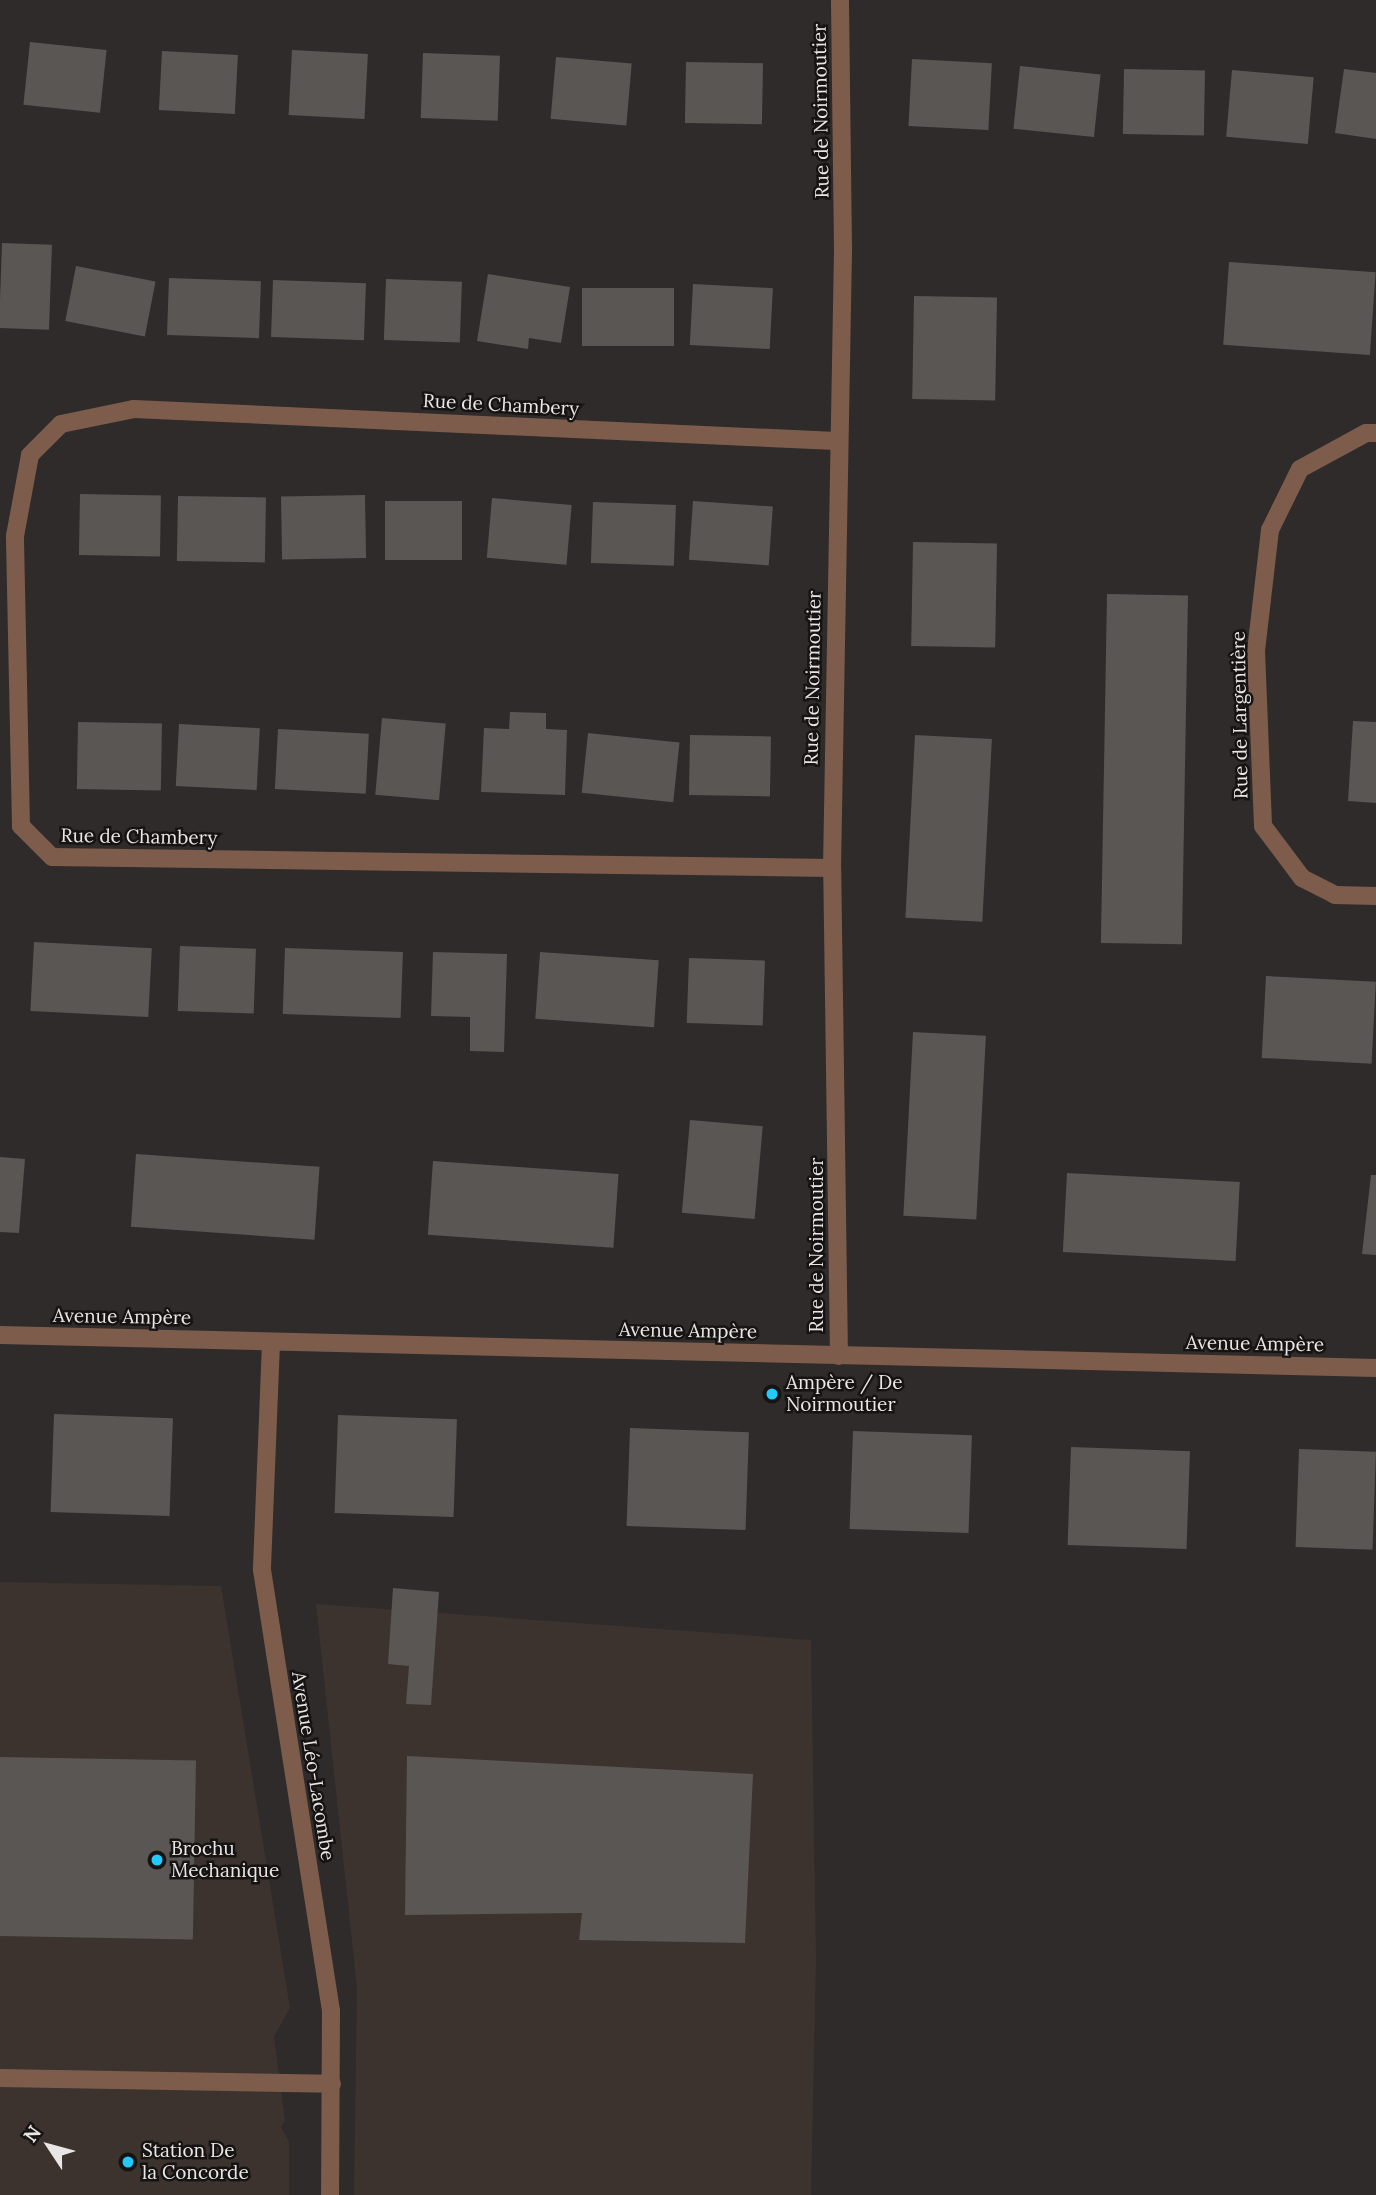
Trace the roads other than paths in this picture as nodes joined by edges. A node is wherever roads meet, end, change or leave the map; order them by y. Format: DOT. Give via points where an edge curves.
graph roads {
  1 [pos="840,0"];
  2 [pos="1376,433"];
  3 [pos="836,441"];
  4 [pos="832,868"];
  5 [pos="1376,896"];
  6 [pos="0,1335"];
  7 [pos="271,1343"];
  8 [pos="839,1356"];
  9 [pos="1376,1368"];
  10 [pos="0,2078"];
  11 [pos="332,2084"];
  12 [pos="330,2195"];
  1 -- 3 [label="street, Rue de Noirmoutier" via="843,249"];
  2 -- 5 [label="street, Rue de Largentière" via="1366,433 1300,468 1270,530 1256,651 1263,826 1302,878 1335,895"];
  3 -- 4 [label="street, Rue de Noirmoutier"];
  3 -- 4 [label="street, Rue de Chambery" via="134,409 61,424 30,455 15,536 21,826 52,857"];
  4 -- 8 [label="street, Rue de Noirmoutier"];
  6 -- 7 [label="street, Avenue Ampère"];
  7 -- 8 [label="street, Avenue Ampère"];
  7 -- 11 [label="street, Avenue Léo-Lacombe" via="264,1589 327,1980"];
  8 -- 9 [label="street, Avenue Ampère"];
  10 -- 11 [label="street"];
  11 -- 12 [label="street, Avenue Léo-Lacombe"];
}
